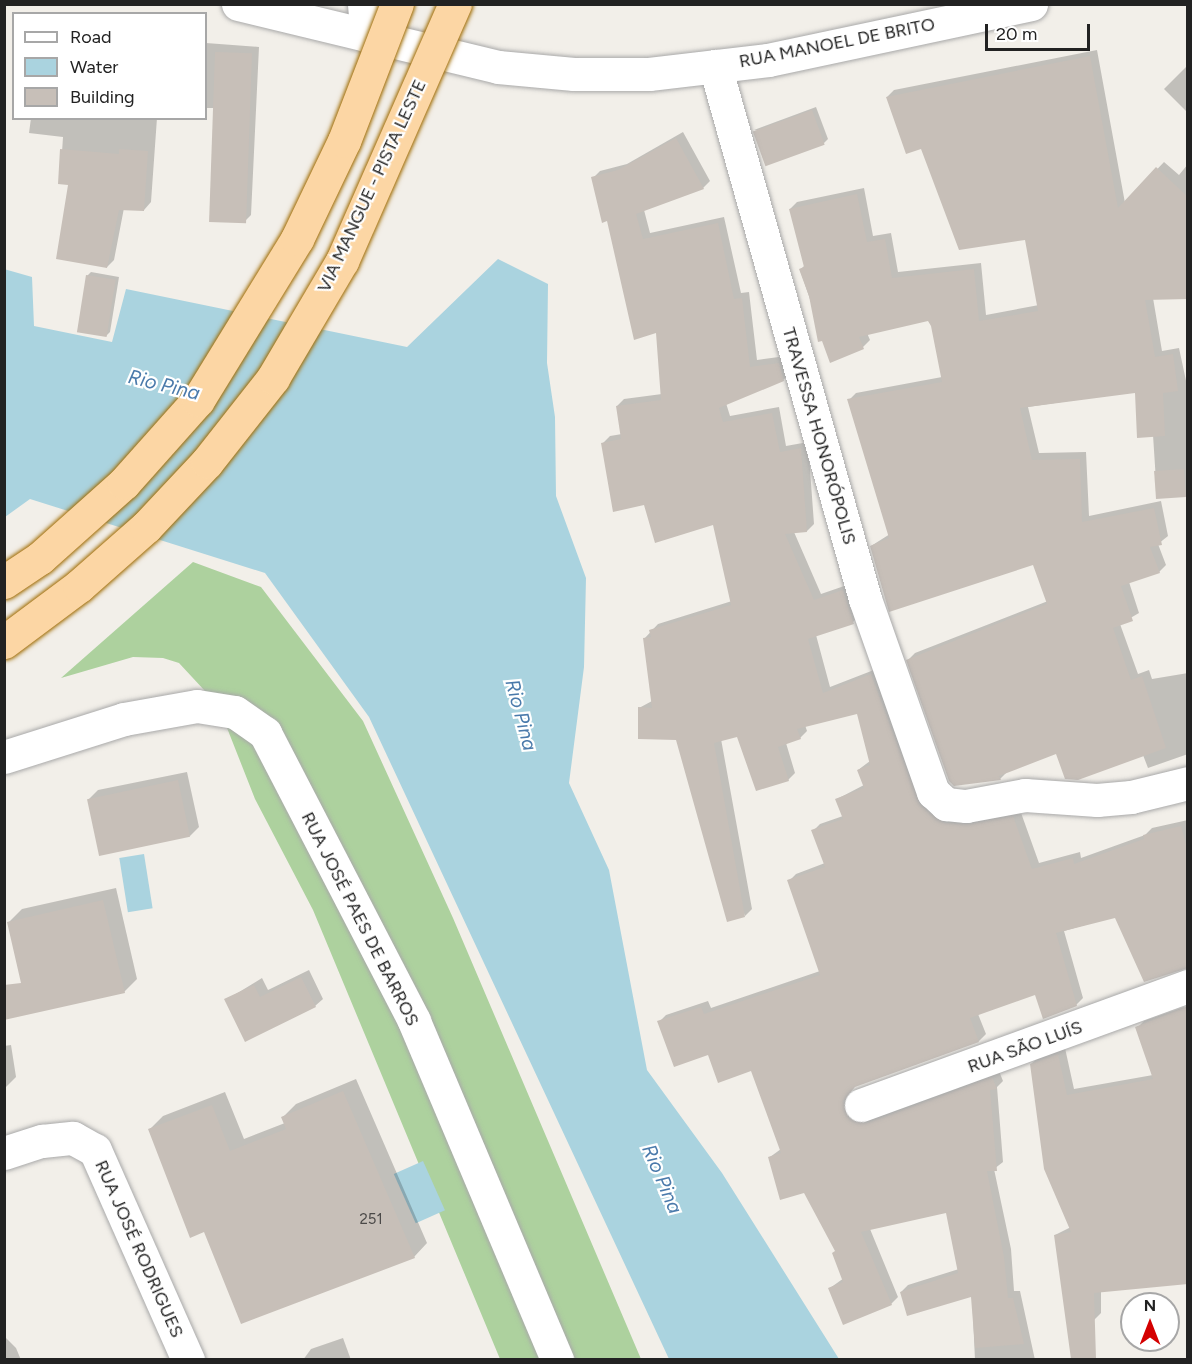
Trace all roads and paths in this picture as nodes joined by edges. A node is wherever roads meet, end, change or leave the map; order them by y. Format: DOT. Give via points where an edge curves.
graph roads {
  1 [pos="238,4"];
  2 [pos="397,4"];
  3 [pos="455,4"];
  4 [pos="1031,4"];
  5 [pos="366,20"];
  6 [pos="714,66"];
  7 [pos="4,582"];
  8 [pos="4,642"];
  9 [pos="4,757"];
  10 [pos="1188,783"];
  11 [pos="1188,986"];
  12 [pos="861,1105"];
  13 [pos="8,1159"];
  14 [pos="188,1359"];
  15 [pos="557,1359"];
  1 -- 5 [label="street, RUA MANOEL DE BRITO"];
  2 -- 7 [label="main road, bridge" via="344,141 297,239 198,400 124,483 40,558"];
  3 -- 8 [label="main road, VIA MANGUE - PISTA LESTE, bridge" via="342,261 273,378 207,462 146,527 79,586"];
  4 -- 6 [label="street, RUA MANOEL DE BRITO" via="768,60"];
  5 -- 6 [label="street, RUA MANOEL DE BRITO" via="498,67 574,74 650,74"];
  6 -- 10 [label="street, TRAVESSA HONORÓPOLIS" via="865,599 933,792 940,801 966,806 1025,795 1096,800 1131,797"];
  9 -- 15 [label="street, RUA JOSÉ PAES DE BARROS" via="124,719 197,706 235,712 265,733 414,1021"];
  11 -- 12 [label="street, RUA SÃO LUÍS"];
  13 -- 14 [label="street, RUA JOSÉ RODRIGUES" via="42,1141 73,1138 94,1150"];
}
